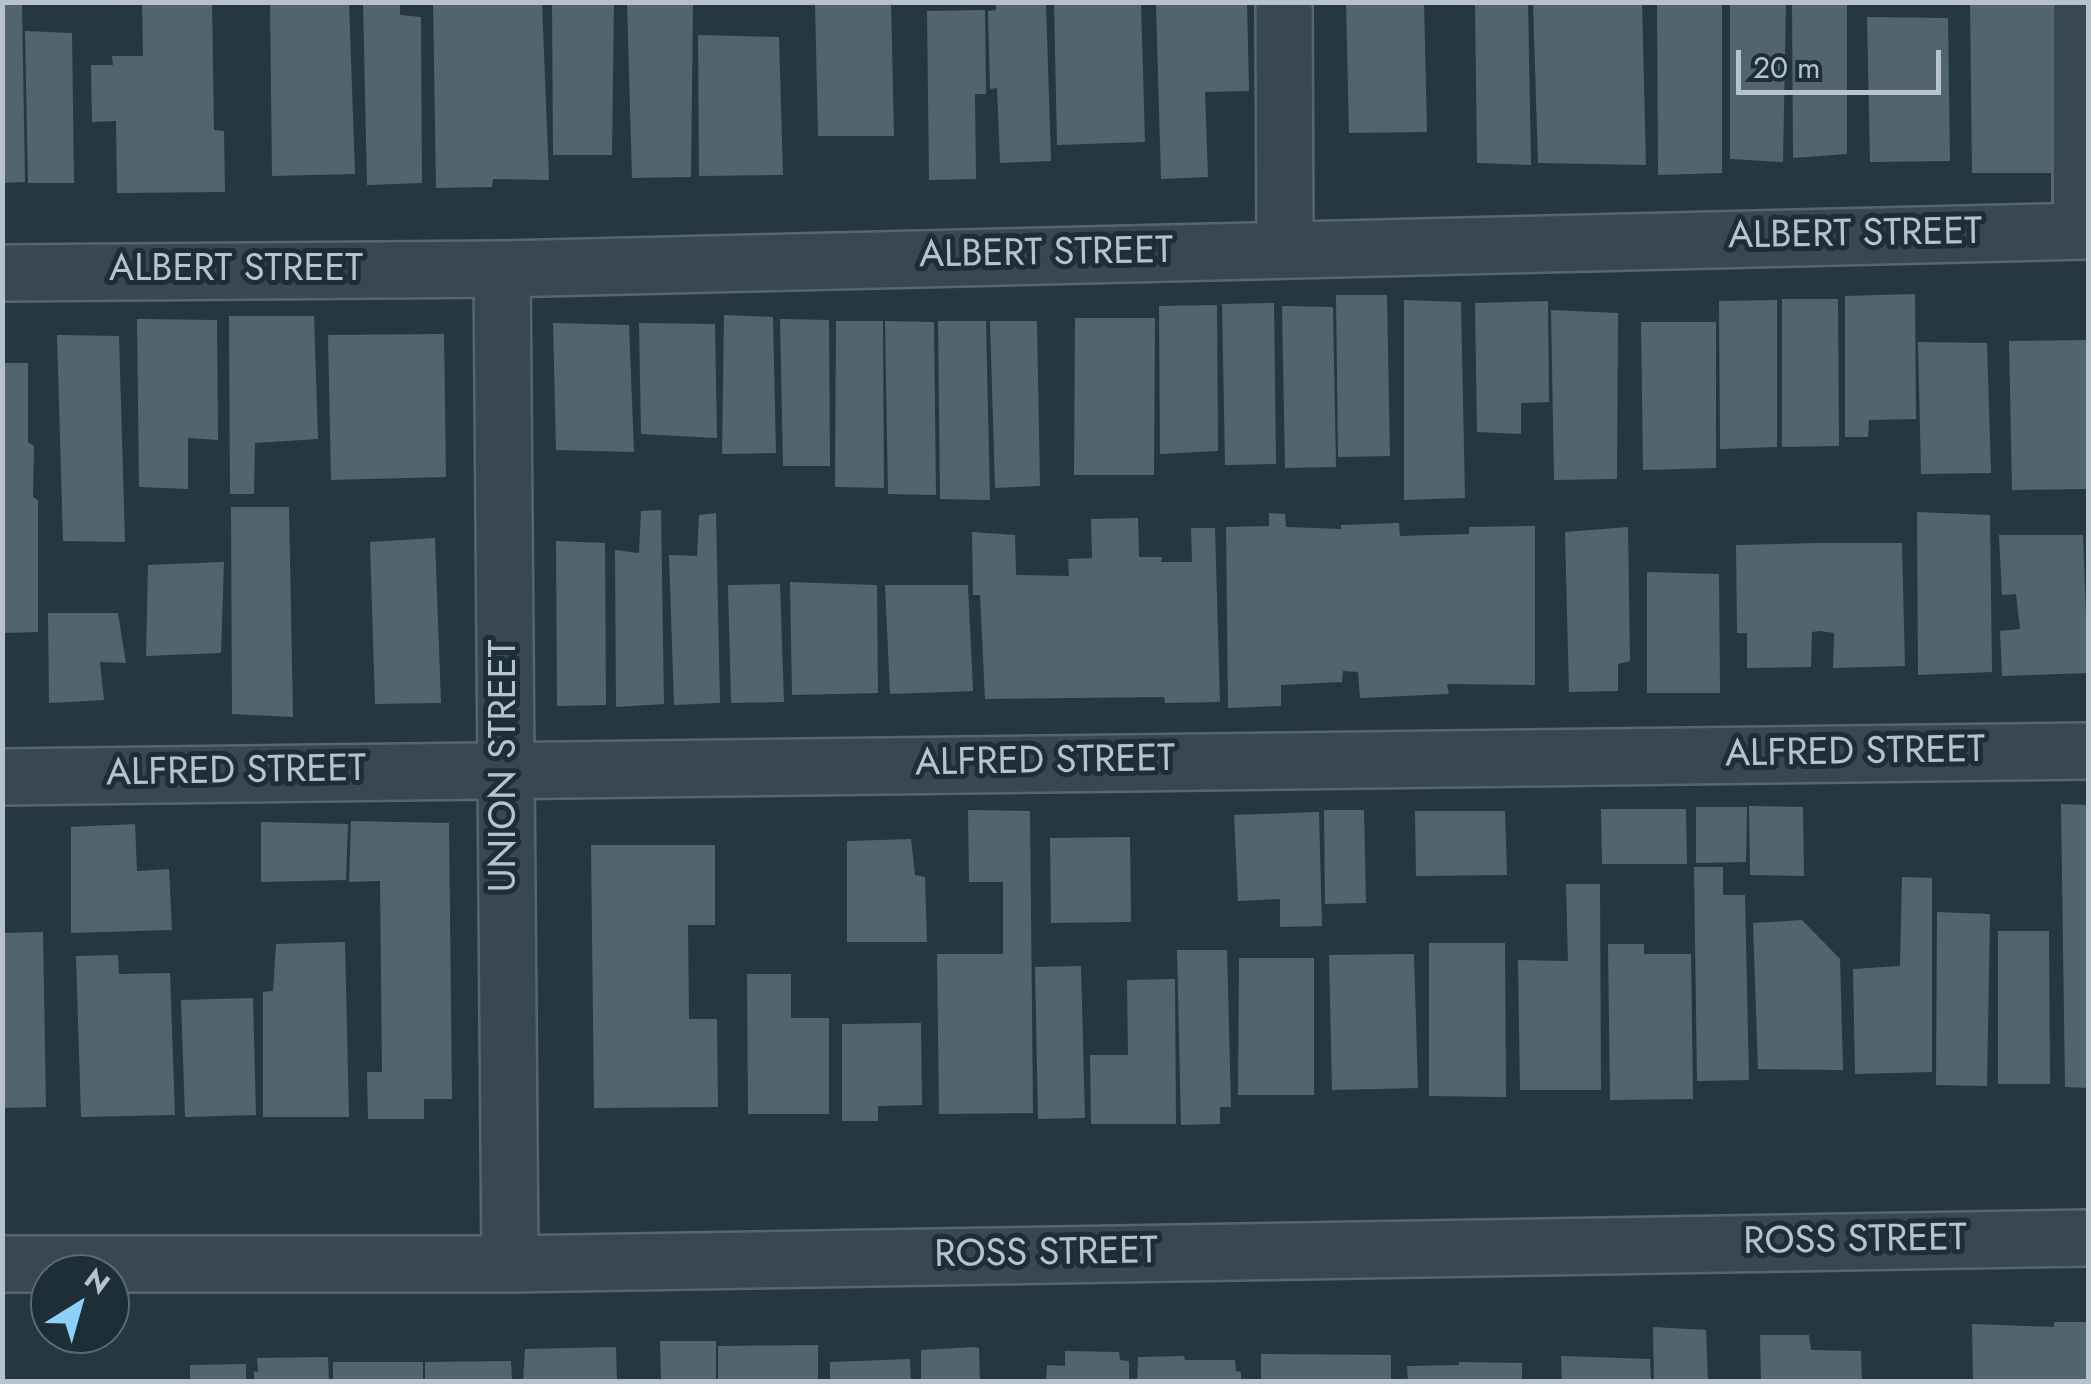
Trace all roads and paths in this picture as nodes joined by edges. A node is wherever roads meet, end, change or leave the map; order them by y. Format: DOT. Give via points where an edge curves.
graph roads {
  1 [pos="1284,2"];
  2 [pos="2070,2"];
  3 [pos="2079,231"];
  4 [pos="1285,249"];
  5 [pos="502,269"];
  6 [pos="2,273"];
  7 [pos="2088,752"];
  8 [pos="506,769"];
  9 [pos="2,777"];
  10 [pos="2088,1238"];
  11 [pos="2,1264"];
  12 [pos="510,1264"];
  1 -- 4 [label="street"];
  2 -- 3 [label="lane"];
  3 -- 4 [label="street, ALBERT STREET"];
  4 -- 5 [label="street, ALBERT STREET"];
  5 -- 6 [label="street, ALBERT STREET"];
  5 -- 8 [label="street, UNION STREET"];
  7 -- 8 [label="street, ALFRED STREET"];
  8 -- 9 [label="street, ALFRED STREET"];
  8 -- 12 [label="street, UNION STREET"];
  10 -- 12 [label="street, ROSS STREET"];
  11 -- 12 [label="street, ROSS STREET"];
}
